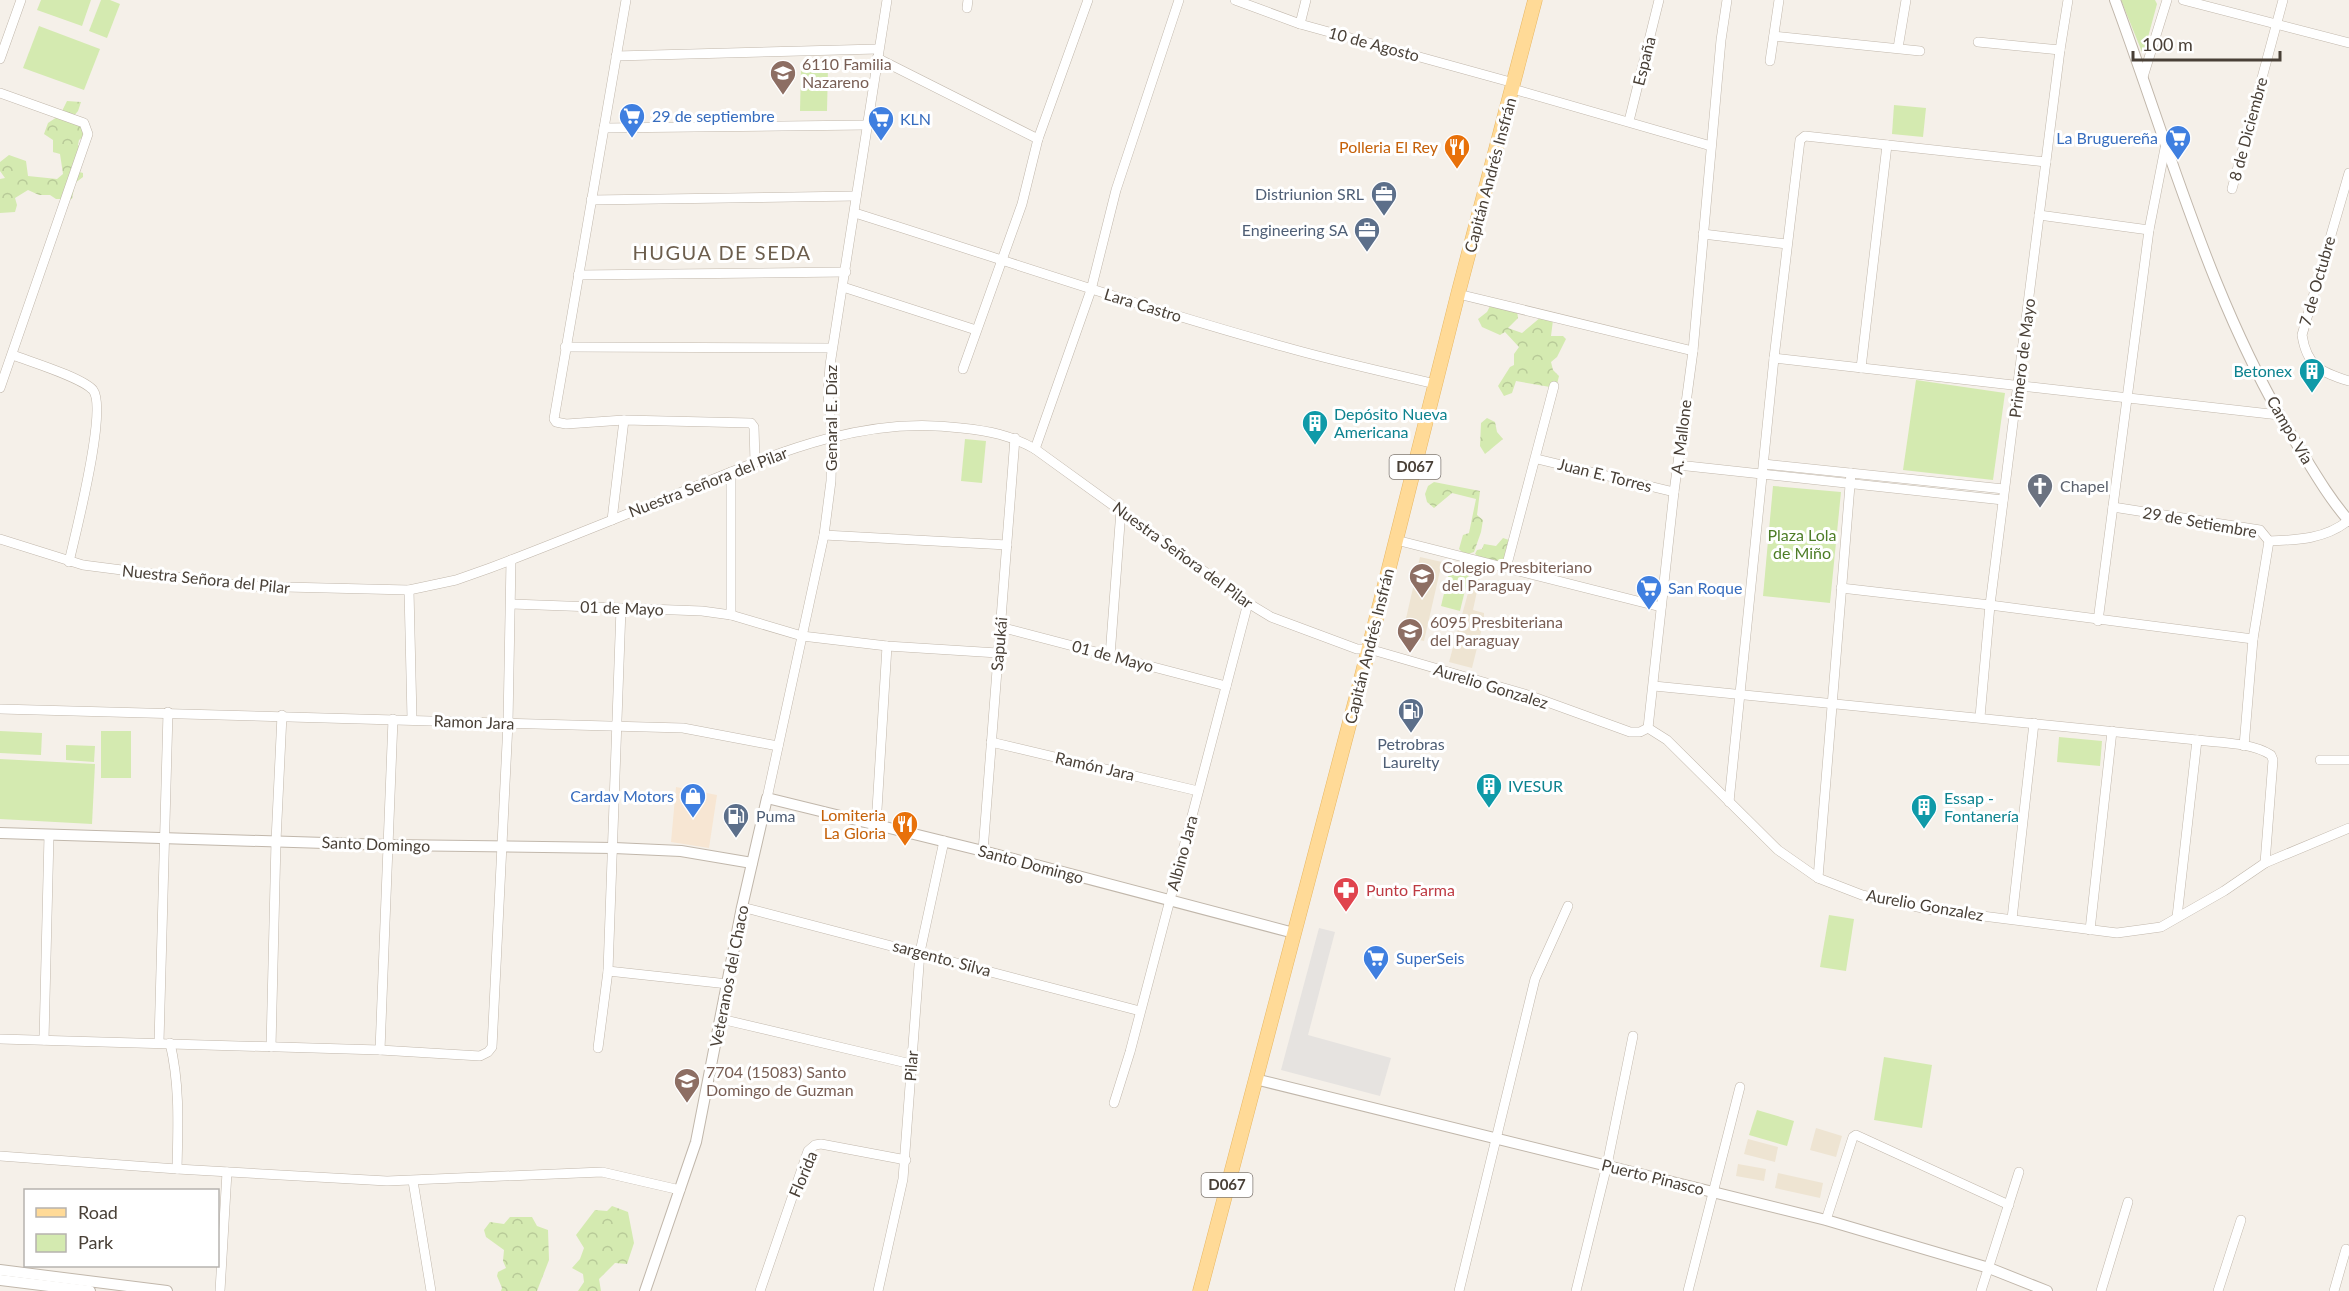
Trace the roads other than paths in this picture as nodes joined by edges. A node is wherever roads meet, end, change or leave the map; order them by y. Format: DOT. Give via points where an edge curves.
graph roads {
  1 [pos="21,0"];
  2 [pos="626,0"];
  3 [pos="886,0"];
  4 [pos="1088,0"];
  5 [pos="1179,0"];
  6 [pos="1234,0"];
  7 [pos="1306,0"];
  8 [pos="1536,0"];
  9 [pos="1659,0"];
  10 [pos="1727,0"];
  11 [pos="1779,0"];
  12 [pos="1906,0"];
  13 [pos="2068,0"];
  14 [pos="2115,0"];
  15 [pos="2168,0"];
  16 [pos="2183,0"];
  17 [pos="2283,0"];
  18 [pos="1300,24"];
  19 [pos="2277,25"];
  20 [pos="1774,36"];
  21 [pos="1978,42"];
  22 [pos="2349,43"];
  23 [pos="1898,48"];
  24 [pos="2060,50"];
  25 [pos="1920,51"];
  26 [pos="878,54"];
  27 [pos="616,56"];
  28 [pos="0,59"];
  29 [pos="1770,61"];
  30 [pos="2143,77"];
  31 [pos="1514,86"];
  32 [pos="0,93"];
  33 [pos="1629,121"];
  34 [pos="867,125"];
  35 [pos="603,128"];
  36 [pos="1038,139"];
  37 [pos="2166,143"];
  38 [pos="1887,145"];
  39 [pos="1711,146"];
  40 [pos="2046,162"];
  41 [pos="2349,173"];
  42 [pos="2232,189"];
  43 [pos="856,196"];
  44 [pos="591,200"];
  45 [pos="855,213"];
  46 [pos="2039,215"];
  47 [pos="2148,230"];
  48 [pos="1703,234"];
  49 [pos="1787,244"];
  50 [pos="1002,259"];
  51 [pos="846,272"];
  52 [pos="578,275"];
  53 [pos="843,287"];
  54 [pos="1091,290"];
  55 [pos="1458,294"];
  56 [pos="976,330"];
  57 [pos="565,347"];
  58 [pos="832,348"];
  59 [pos="1693,351"];
  60 [pos="1774,358"];
  61 [pos="7,360"];
  62 [pos="1861,368"];
  63 [pos="963,369"];
  64 [pos="2349,381"];
  65 [pos="1435,384"];
  66 [pos="1554,386"];
  67 [pos="2019,386"];
  68 [pos="0,388"];
  69 [pos="2128,399"];
  70 [pos="2279,415"];
  71 [pos="624,420"];
  72 [pos="832,436"];
  73 [pos="1015,438"];
  74 [pos="1035,449"];
  75 [pos="1537,459"];
  76 [pos="755,462"];
  77 [pos="1764,464"];
  78 [pos="1678,465"];
  79 [pos="731,472"];
  80 [pos="1851,473"];
  81 [pos="1763,474"];
  82 [pos="1851,484"];
  83 [pos="2004,489"];
  84 [pos="1674,492"];
  85 [pos="2003,500"];
  86 [pos="2113,507"];
  87 [pos="1120,510"];
  88 [pos="612,520"];
  89 [pos="2349,520"];
  90 [pos="824,535"];
  91 [pos="0,539"];
  92 [pos="1396,540"];
  93 [pos="2269,541"];
  94 [pos="1007,545"];
  95 [pos="512,560"];
  96 [pos="69,562"];
  97 [pos="1506,568"];
  98 [pos="1841,588"];
  99 [pos="410,590"];
  100 [pos="1248,603"];
  101 [pos="512,604"];
  102 [pos="1990,605"];
  103 [pos="1661,607"];
  104 [pos="621,608"];
  105 [pos="731,615"];
  106 [pos="2098,621"];
  107 [pos="1000,627"];
  108 [pos="802,636"];
  109 [pos="2253,639"];
  110 [pos="887,646"];
  111 [pos="1369,649"];
  112 [pos="998,653"];
  113 [pos="1110,656"];
  114 [pos="1226,686"];
  115 [pos="1654,686"];
  116 [pos="1741,694"];
  117 [pos="1831,703"];
  118 [pos="0,709"];
  119 [pos="168,712"];
  120 [pos="282,715"];
  121 [pos="1980,717"];
  122 [pos="393,719"];
  123 [pos="411,719"];
  124 [pos="508,723"];
  125 [pos="2034,723"];
  126 [pos="616,726"];
  127 [pos="1648,728"];
  128 [pos="2112,731"];
  129 [pos="2197,740"];
  130 [pos="991,742"];
  131 [pos="778,746"];
  132 [pos="2244,746"];
  133 [pos="2320,760"];
  134 [pos="2349,760"];
  135 [pos="1198,791"];
  136 [pos="767,798"];
  137 [pos="1729,802"];
  138 [pos="876,826"];
  139 [pos="2349,828"];
  140 [pos="0,833"];
  141 [pos="49,835"];
  142 [pos="163,839"];
  143 [pos="276,841"];
  144 [pos="944,841"];
  145 [pos="388,844"];
  146 [pos="501,846"];
  147 [pos="614,848"];
  148 [pos="983,851"];
  149 [pos="752,863"];
  150 [pos="2265,863"];
  151 [pos="1818,878"];
  152 [pos="1169,902"];
  153 [pos="1568,906"];
  154 [pos="742,907"];
  155 [pos="2177,917"];
  156 [pos="2012,919"];
  157 [pos="2090,930"];
  158 [pos="1294,933"];
  159 [pos="920,952"];
  160 [pos="608,971"];
  161 [pos="728,984"];
  162 [pos="1140,1011"];
  163 [pos="720,1019"];
  164 [pos="1633,1036"];
  165 [pos="0,1039"];
  166 [pos="44,1040"];
  167 [pos="164,1043"];
  168 [pos="271,1047"];
  169 [pos="598,1048"];
  170 [pos="380,1050"];
  171 [pos="911,1064"];
  172 [pos="1255,1079"];
  173 [pos="1740,1087"];
  174 [pos="1114,1103"];
  175 [pos="1498,1139"];
  176 [pos="0,1156"];
  177 [pos="906,1160"];
  178 [pos="1607,1165"];
  179 [pos="177,1169"];
  180 [pos="227,1172"];
  181 [pos="2019,1172"];
  182 [pos="413,1181"];
  183 [pos="680,1190"];
  184 [pos="1712,1192"];
  185 [pos="2128,1202"];
  186 [pos="2009,1205"];
  187 [pos="1826,1220"];
  188 [pos="2241,1220"];
  189 [pos="2346,1249"];
  190 [pos="1989,1268"];
  191 [pos="6,1279"];
  192 [pos="90,1291"];
  193 [pos="167,1291"];
  194 [pos="220,1291"];
  195 [pos="431,1291"];
  196 [pos="645,1291"];
  197 [pos="760,1291"];
  198 [pos="878,1291"];
  199 [pos="1200,1291"];
  200 [pos="1459,1291"];
  201 [pos="1576,1291"];
  202 [pos="1689,1291"];
  203 [pos="1981,1291"];
  204 [pos="2047,1291"];
  205 [pos="2101,1291"];
  206 [pos="2218,1291"];
  207 [pos="2334,1291"];
  1 -- 28 [label="street"];
  2 -- 27 [label="street"];
  3 -- 26 [label="street, Genaral E. Díaz"];
  4 -- 36 [label="street"];
  5 -- 54 [label="street" via="1116,190"];
  6 -- 18 [label="street, 10 de Agosto"];
  7 -- 18 [label="street"];
  8 -- 31 [label="main road, Capitán Andrés Insfrán / D067"];
  9 -- 33 [label="street, España"];
  10 -- 39 [label="street, A. Mallone"];
  11 -- 20 [label="street"];
  12 -- 23 [label="street"];
  13 -- 24 [label="street, Primero de Mayo"];
  14 -- 30 [label="street, Campo Vía"];
  15 -- 30 [label="street"];
  16 -- 19 [label="street"];
  17 -- 19 [label="street, 8 de Diciembre"];
  18 -- 31 [label="street, 10 de Agosto"];
  19 -- 22 [label="street"];
  19 -- 42 [label="street, 8 de Diciembre"];
  20 -- 23 [label="street"];
  20 -- 29 [label="street"];
  21 -- 24 [label="street"];
  23 -- 25 [label="street"];
  24 -- 40 [label="street, Primero de Mayo"];
  26 -- 27 [label="street"];
  26 -- 34 [label="street, Genaral E. Díaz"];
  26 -- 36 [label="street"];
  27 -- 35 [label="street"];
  30 -- 37 [label="street, Campo Vía"];
  31 -- 33 [label="street, 10 de Agosto"];
  31 -- 55 [label="main road, Capitán Andrés Insfrán / D067"];
  32 -- 61 [label="street" via="84,123 88,134"];
  33 -- 39 [label="street, 10 de Agosto"];
  34 -- 35 [label="street"];
  34 -- 43 [label="street, Genaral E. Díaz"];
  35 -- 44 [label="street"];
  36 -- 50 [label="street" via="1022,204"];
  37 -- 47 [label="street"];
  37 -- 70 [label="street, Campo Vía" via="2209,267"];
  38 -- 40 [label="street"];
  38 -- 49 [label="street" via="1802,138"];
  38 -- 62 [label="street"];
  39 -- 48 [label="street, A. Mallone"];
  40 -- 46 [label="street, Primero de Mayo"];
  41 -- 64 [label="street, 7 de Octubre" via="2302,335 2315,367"];
  43 -- 44 [label="street"];
  43 -- 45 [label="street, Genaral E. Díaz"];
  44 -- 52 [label="street"];
  45 -- 50 [label="street, Lara Castro"];
  45 -- 51 [label="street, Genaral E. Díaz"];
  46 -- 47 [label="street"];
  46 -- 67 [label="street, Primero de Mayo"];
  47 -- 69 [label="street"];
  48 -- 49 [label="street"];
  48 -- 59 [label="street, A. Mallone"];
  49 -- 60 [label="street"];
  50 -- 54 [label="street, Lara Castro"];
  50 -- 56 [label="street"];
  51 -- 52 [label="street"];
  51 -- 53 [label="street, Genaral E. Díaz"];
  52 -- 57 [label="street"];
  53 -- 56 [label="street"];
  53 -- 58 [label="street, Genaral E. Díaz"];
  54 -- 65 [label="street, Lara Castro" via="1285,348"];
  54 -- 74 [label="street"];
  55 -- 59 [label="street"];
  55 -- 65 [label="main road, Capitán Andrés Insfrán / D067"];
  56 -- 63 [label="street"];
  57 -- 58 [label="street"];
  57 -- 71 [label="street" via="556,422"];
  58 -- 72 [label="street, Genaral E. Díaz" via="828,394"];
  59 -- 78 [label="street, A. Mallone"];
  60 -- 62 [label="street"];
  60 -- 77 [label="street"];
  61 -- 68 [label="street"];
  61 -- 96 [label="street" via="82,382 92,389 97,400 90,467"];
  62 -- 67 [label="street"];
  65 -- 92 [label="main road, Capitán Andrés Insfrán / D067"];
  66 -- 75 [label="street"];
  67 -- 69 [label="street"];
  67 -- 83 [label="street, Primero de Mayo"];
  69 -- 70 [label="street"];
  69 -- 86 [label="street"];
  70 -- 89 [label="street, Campo Vía" via="2329,497"];
  71 -- 76 [label="street" via="751,423"];
  71 -- 88 [label="street"];
  72 -- 73 [label="street, Nuestra Señora del Pilar" via="874,428 926,425 982,430"];
  72 -- 76 [label="street, Nuestra Señora del Pilar"];
  72 -- 90 [label="street, Genaral E. Díaz"];
  73 -- 74 [label="street, Nuestra Señora del Pilar"];
  73 -- 94 [label="street, Sapukái"];
  74 -- 87 [label="street, Nuestra Señora del Pilar"];
  75 -- 84 [label="street, Juan E. Torres"];
  75 -- 97 [label="street"];
  76 -- 79 [label="street, Nuestra Señora del Pilar"];
  77 -- 80 [label="street"];
  77 -- 81 [label="street"];
  78 -- 81 [label="street"];
  78 -- 84 [label="street, A. Mallone"];
  79 -- 88 [label="street, Nuestra Señora del Pilar"];
  79 -- 105 [label="street"];
  80 -- 82 [label="street"];
  80 -- 83 [label="street"];
  81 -- 82 [label="street"];
  81 -- 116 [label="street"];
  82 -- 85 [label="street"];
  82 -- 98 [label="street"];
  83 -- 85 [label="street, Primero de Mayo"];
  84 -- 103 [label="street, A. Mallone"];
  85 -- 102 [label="street, Primero de Mayo"];
  86 -- 93 [label="street, 29 de Setiembre" via="2260,530"];
  86 -- 106 [label="street"];
  87 -- 100 [label="street, Nuestra Señora del Pilar"];
  87 -- 113 [label="street"];
  88 -- 95 [label="street, Nuestra Señora del Pilar"];
  89 -- 93 [label="street, 29 de Setiembre" via="2319,536"];
  90 -- 94 [label="street"];
  90 -- 108 [label="street, Genaral E. Díaz"];
  91 -- 96 [label="street, Nuestra Señora del Pilar"];
  92 -- 97 [label="street"];
  92 -- 111 [label="main road, Capitán Andrés Insfrán / D067"];
  93 -- 109 [label="street"];
  94 -- 107 [label="street, Sapukái"];
  95 -- 99 [label="street, Nuestra Señora del Pilar" via="456,580"];
  95 -- 101 [label="street"];
  96 -- 99 [label="street, Nuestra Señora del Pilar" via="246,586"];
  97 -- 103 [label="street"];
  98 -- 102 [label="street"];
  98 -- 117 [label="street"];
  99 -- 123 [label="street"];
  100 -- 111 [label="street, Nuestra Señora del Pilar" via="1271,617 1357,649"];
  100 -- 114 [label="street, Albino Jara"];
  101 -- 104 [label="street, 01 de Mayo"];
  101 -- 124 [label="street"];
  102 -- 106 [label="street"];
  102 -- 121 [label="street, Primero de Mayo"];
  103 -- 115 [label="street, A. Mallone"];
  104 -- 105 [label="street, 01 de Mayo"];
  104 -- 126 [label="street"];
  105 -- 108 [label="street, 01 de Mayo"];
  106 -- 109 [label="street"];
  107 -- 112 [label="street, Sapukái"];
  107 -- 113 [label="street, 01 de Mayo"];
  108 -- 110 [label="street"];
  108 -- 131 [label="street, Genaral E. Díaz"];
  109 -- 132 [label="street"];
  110 -- 112 [label="street"];
  110 -- 138 [label="street"];
  111 -- 127 [label="street, Aurelio Gonzalez" via="1528,695 1630,732"];
  111 -- 158 [label="main road, Capitán Andrés Insfrán / D067"];
  112 -- 130 [label="street, Sapukái"];
  113 -- 114 [label="street, 01 de Mayo"];
  114 -- 135 [label="street, Albino Jara"];
  115 -- 116 [label="street"];
  115 -- 127 [label="street, A. Mallone"];
  116 -- 117 [label="street"];
  116 -- 137 [label="street"];
  117 -- 121 [label="street"];
  117 -- 151 [label="street"];
  118 -- 119 [label="street, Ramon Jara"];
  119 -- 120 [label="street, Ramon Jara"];
  119 -- 142 [label="street"];
  120 -- 122 [label="street, Ramon Jara"];
  120 -- 143 [label="street"];
  121 -- 125 [label="street"];
  122 -- 123 [label="street, Ramon Jara"];
  122 -- 145 [label="street"];
  123 -- 124 [label="street, Ramon Jara"];
  124 -- 126 [label="street, Ramon Jara"];
  124 -- 146 [label="street"];
  125 -- 128 [label="street"];
  125 -- 156 [label="street"];
  126 -- 131 [label="street, Ramon Jara" via="683,728"];
  126 -- 147 [label="street"];
  127 -- 137 [label="street, Aurelio Gonzalez" via="1667,740"];
  128 -- 129 [label="street"];
  128 -- 157 [label="street"];
  129 -- 132 [label="street"];
  129 -- 155 [label="street"];
  130 -- 135 [label="street, Ramón Jara"];
  130 -- 148 [label="street, Sapukái"];
  131 -- 136 [label="street, Genaral E. Díaz"];
  132 -- 150 [label="street" via="2268,753 2273,760"];
  133 -- 134 [label="street"];
  135 -- 152 [label="street, Albino Jara"];
  136 -- 138 [label="street, Santo Domingo"];
  136 -- 149 [label="street, Veteranos del Chaco"];
  137 -- 151 [label="street, Aurelio Gonzalez" via="1778,850"];
  138 -- 144 [label="street, Santo Domingo"];
  139 -- 150 [label="street, Aurelio Gonzalez"];
  140 -- 141 [label="street, Santo Domingo"];
  141 -- 142 [label="street, Santo Domingo"];
  141 -- 166 [label="street"];
  142 -- 143 [label="street, Santo Domingo"];
  142 -- 167 [label="street"];
  143 -- 145 [label="street, Santo Domingo"];
  143 -- 168 [label="street"];
  144 -- 148 [label="street, Santo Domingo"];
  144 -- 159 [label="street, Pilar"];
  145 -- 146 [label="street, Santo Domingo"];
  145 -- 170 [label="street"];
  146 -- 147 [label="street, Santo Domingo"];
  146 -- 170 [label="street" via="491,1050 480,1056"];
  147 -- 149 [label="street, Santo Domingo" via="681,851"];
  147 -- 160 [label="street"];
  148 -- 152 [label="street, Santo Domingo"];
  149 -- 154 [label="street, Veteranos del Chaco"];
  150 -- 155 [label="street, Aurelio Gonzalez"];
  151 -- 156 [label="street, Aurelio Gonzalez" via="1862,895 1951,913"];
  152 -- 158 [label="street, Santo Domingo"];
  152 -- 162 [label="street, Albino Jara"];
  153 -- 175 [label="street" via="1534,979"];
  154 -- 159 [label="street, sargento. Silva"];
  154 -- 161 [label="street, Veteranos del Chaco"];
  155 -- 157 [label="street, Aurelio Gonzalez" via="2161,927 2138,931"];
  156 -- 157 [label="street, Aurelio Gonzalez"];
  158 -- 172 [label="main road, Capitán Andrés Insfrán / D067"];
  159 -- 162 [label="street, sargento. Silva"];
  159 -- 171 [label="street, Pilar"];
  160 -- 161 [label="street"];
  160 -- 169 [label="street"];
  161 -- 163 [label="street, Veteranos del Chaco"];
  162 -- 174 [label="street, Albino Jara"];
  163 -- 171 [label="street"];
  163 -- 183 [label="street, Veteranos del Chaco" via="696,1142"];
  164 -- 178 [label="street"];
  165 -- 166 [label="street"];
  166 -- 167 [label="street"];
  167 -- 168 [label="street"];
  167 -- 179 [label="street" via="176,1067 179,1093"];
  168 -- 170 [label="street"];
  171 -- 177 [label="street, Pilar"];
  172 -- 175 [label="street, Puerto Pinasco"];
  172 -- 199 [label="main road, Capitán Andrés Insfrán / D067"];
  173 -- 184 [label="street"];
  175 -- 178 [label="street, Puerto Pinasco"];
  175 -- 200 [label="street"];
  176 -- 179 [label="street"];
  177 -- 197 [label="street, Florida" via="821,1144 812,1147"];
  177 -- 198 [label="street, Pilar"];
  178 -- 184 [label="street, Puerto Pinasco"];
  178 -- 201 [label="street"];
  179 -- 180 [label="street"];
  180 -- 182 [label="street"];
  180 -- 194 [label="street"];
  181 -- 186 [label="street"];
  182 -- 183 [label="street" via="603,1172"];
  182 -- 195 [label="street"];
  183 -- 196 [label="street, Veteranos del Chaco"];
  184 -- 187 [label="street, Puerto Pinasco"];
  184 -- 202 [label="street"];
  185 -- 205 [label="street"];
  186 -- 187 [label="street" via="1856,1136"];
  186 -- 190 [label="street"];
  187 -- 190 [label="street, Puerto Pinasco"];
  188 -- 206 [label="street"];
  189 -- 207 [label="street"];
  190 -- 203 [label="street"];
  190 -- 204 [label="street, Puerto Pinasco"];
  191 -- 192 [label="street"];
  191 -- 193 [label="street"];
}
